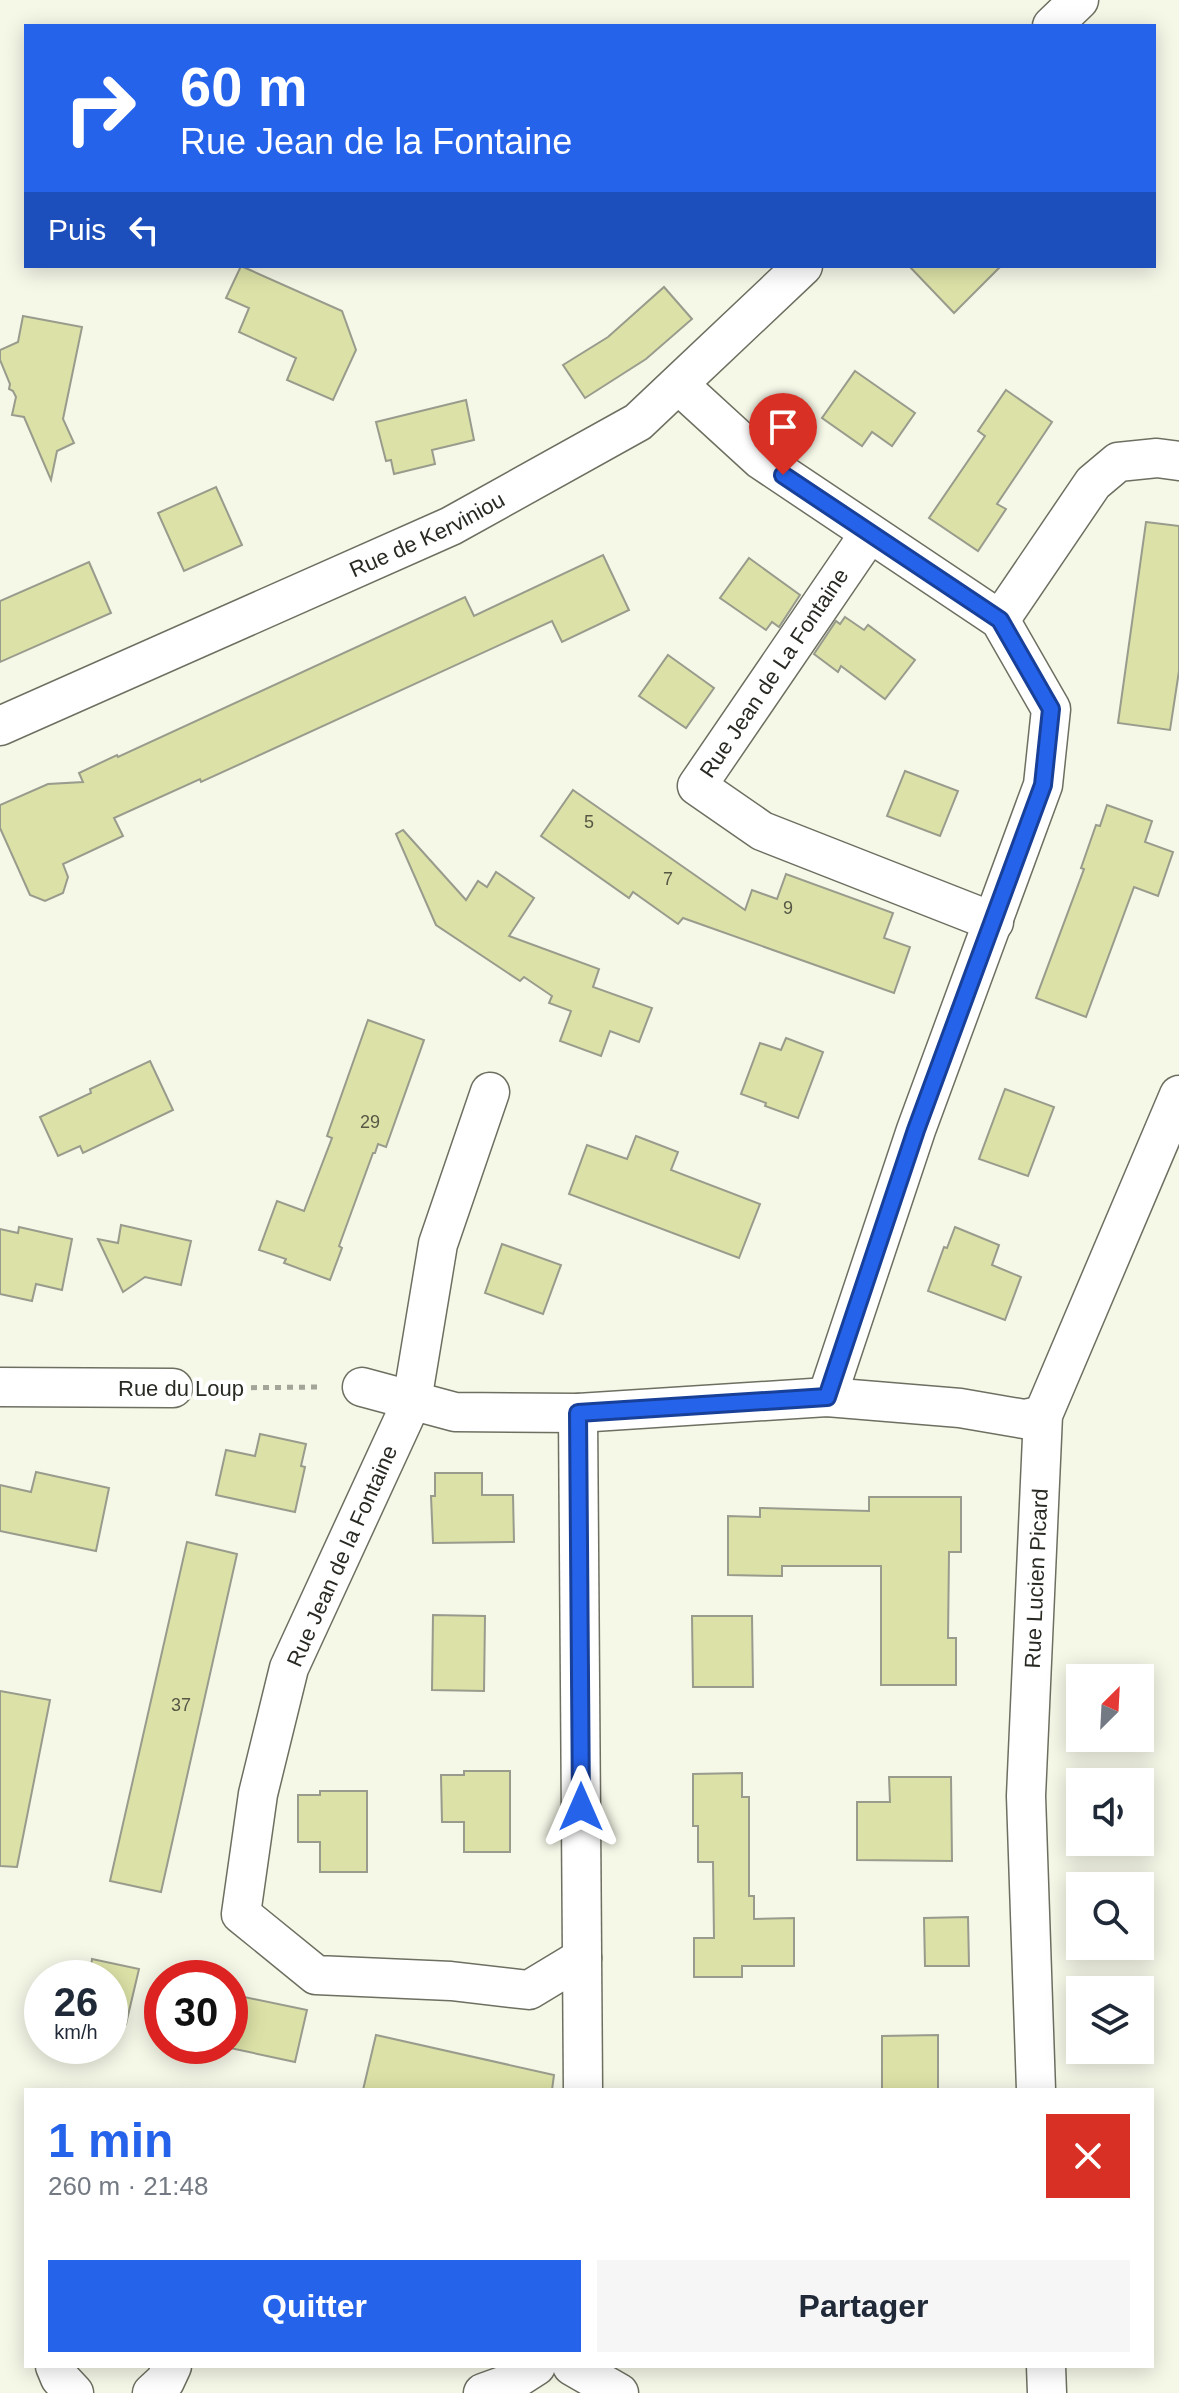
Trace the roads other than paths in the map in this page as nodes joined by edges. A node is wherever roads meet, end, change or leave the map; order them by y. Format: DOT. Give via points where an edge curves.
graph roads {
  1 [pos="1079,0"];
  2 [pos="1054,24"];
  3 [pos="801,268"];
  4 [pos="679,385"];
  5 [pos="1179,461"];
  6 [pos="869,534"];
  7 [pos="1000,620"];
  8 [pos="0,726"];
  9 [pos="994,922"];
  10 [pos="490,1092"];
  11 [pos="1179,1095"];
  12 [pos="0,1387"];
  13 [pos="362,1387"];
  14 [pos="173,1388"];
  15 [pos="827,1397"];
  16 [pos="412,1401"];
  17 [pos="578,1413"];
  18 [pos="1043,1415"];
  19 [pos="582,1958"];
  20 [pos="583,2088"];
  21 [pos="1036,2088"];
  22 [pos="56,2368"];
  23 [pos="171,2368"];
  24 [pos="533,2368"];
  25 [pos="575,2368"];
  26 [pos="1046,2368"];
  27 [pos="74,2393"];
  28 [pos="152,2393"];
  29 [pos="483,2393"];
  30 [pos="619,2393"];
  31 [pos="1047,2393"];
  1 -- 2 [label="street"];
  3 -- 4 [label="street, Rue de Kerviniou"];
  4 -- 6 [label="street" via="761,460"];
  4 -- 8 [label="street, Rue de Kerviniou" via="638,422 451,526"];
  5 -- 7 [label="street" via="1118,462 1093,483"];
  6 -- 7 [label="street"];
  6 -- 9 [label="street, Rue Jean de La Fontaine" via="697,786 762,831"];
  7 -- 9 [label="street" via="1051,709 1043,785"];
  9 -- 15 [label="street" via="916,1130"];
  10 -- 16 [label="street, Rue Jean de la Fontaine" via="438,1244"];
  11 -- 18 [label="street, Rue Lucien Picard"];
  12 -- 14 [label="street, Rue du Loup"];
  13 -- 16 [label="street"];
  15 -- 17 [label="street"];
  15 -- 18 [label="street" via="1024,1419"];
  16 -- 17 [label="street" via="455,1412"];
  16 -- 19 [label="street, Rue Jean de la Fontaine" via="289,1668 258,1794 241,1914 316,1975 529,1990"];
  17 -- 19 [label="street"];
  18 -- 21 [label="street, Rue Lucien Picard" via="1026,1796"];
  19 -- 20 [label="street"];
  22 -- 27 [label="street"];
  23 -- 28 [label="street"];
  24 -- 29 [label="street"];
  25 -- 30 [label="street"];
  26 -- 31 [label="street"];
}
